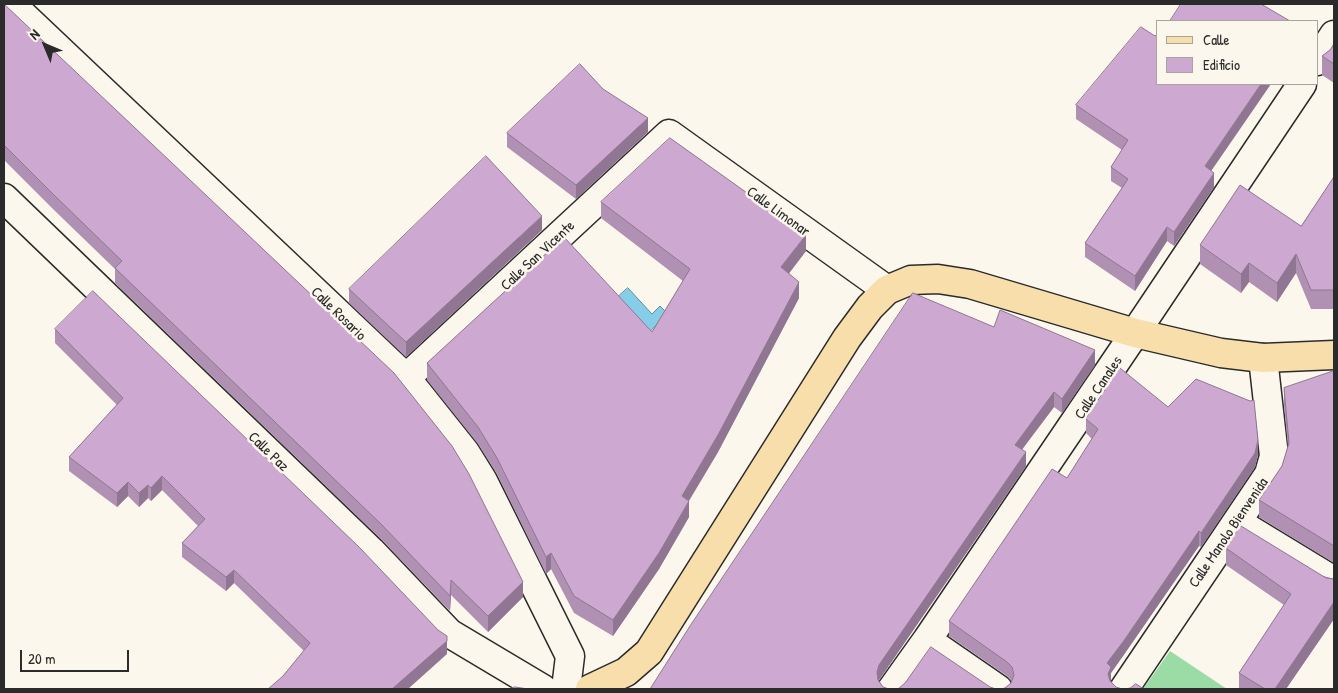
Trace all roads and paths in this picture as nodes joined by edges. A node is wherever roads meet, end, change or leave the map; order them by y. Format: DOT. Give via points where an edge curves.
graph roads {
  1 [pos="11,4"];
  2 [pos="1334,35"];
  3 [pos="1318,59"];
  4 [pos="1301,85"];
  5 [pos="670,134"];
  6 [pos="4,198"];
  7 [pos="887,290"];
  8 [pos="1136,334"];
  9 [pos="1334,355"];
  10 [pos="1263,358"];
  11 [pos="406,378"];
  12 [pos="1237,522"];
  13 [pos="1334,581"];
  14 [pos="927,640"];
  15 [pos="544,689"];
  16 [pos="566,689"];
  17 [pos="590,689"];
  18 [pos="892,689"];
  19 [pos="998,689"];
  20 [pos="1124,689"];
  1 -- 11 [label="street, Calle Rosario"];
  2 -- 3 [label="street"];
  4 -- 8 [label="street, Calle Canales"];
  5 -- 7 [label="street, Calle Limonar"];
  5 -- 11 [label="street, Calle San Vicente"];
  6 -- 15 [label="street, Calle Paz" via="371,551 449,633"];
  7 -- 8 [label="main road" via="911,280 938,279 970,284"];
  7 -- 17 [label="main road" via="847,338 649,652 626,672"];
  8 -- 10 [label="main road" via="1221,353"];
  8 -- 14 [label="street, Calle Canales"];
  9 -- 10 [label="main road"];
  10 -- 12 [label="street, Calle Manolo Bienvenida" via="1274,456 1269,474"];
  11 -- 16 [label="street, Calle Rosario" via="465,452 504,521 570,656"];
  12 -- 13 [label="street"];
  12 -- 20 [label="street, Calle Manolo Bienvenida"];
  14 -- 18 [label="street, Calle Canales"];
  14 -- 19 [label="street"];
}
